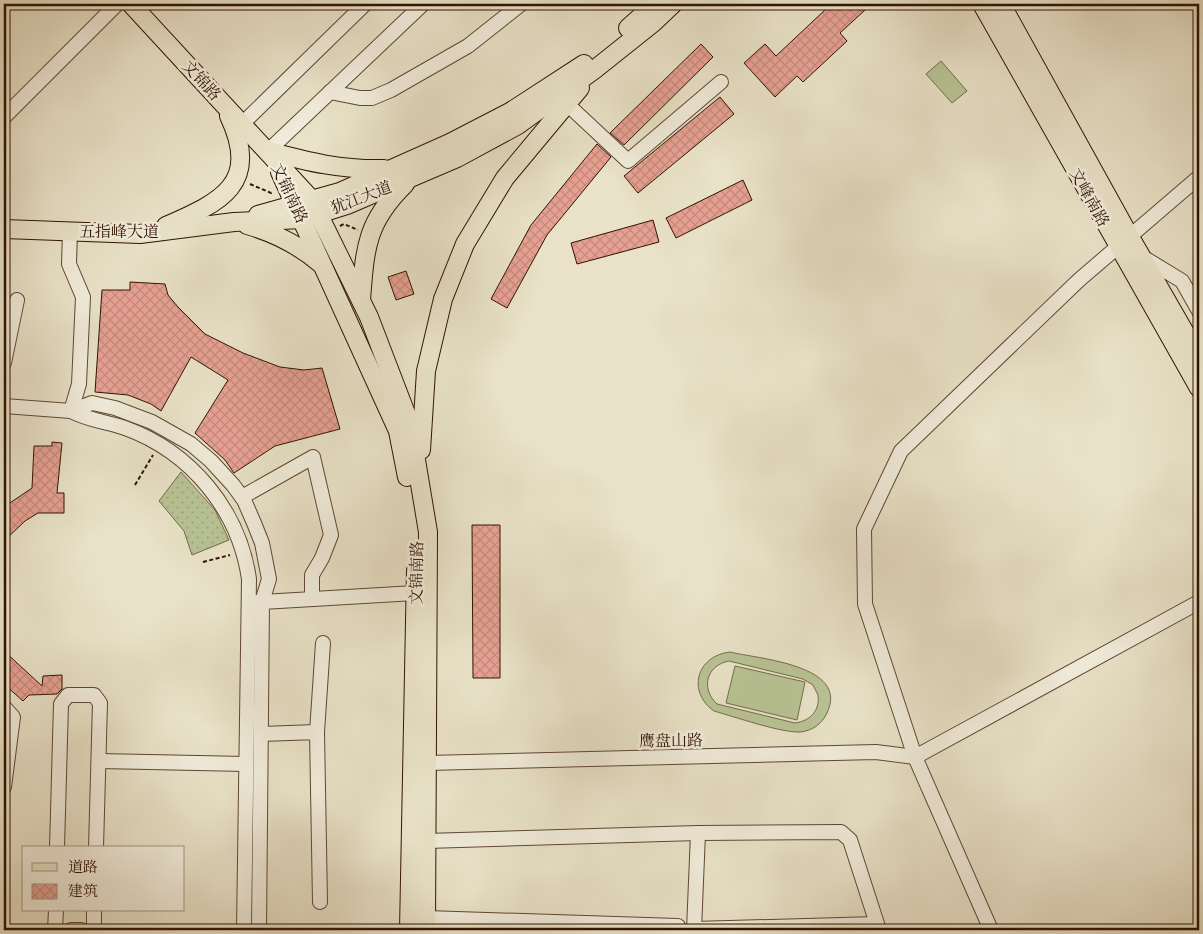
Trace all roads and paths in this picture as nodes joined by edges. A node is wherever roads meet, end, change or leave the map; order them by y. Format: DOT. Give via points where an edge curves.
graph roads {
  1 [pos="117,4"];
  2 [pos="131,4"];
  3 [pos="365,4"];
  4 [pos="423,4"];
  5 [pos="521,4"];
  6 [pos="656,4"];
  7 [pos="673,4"];
  8 [pos="982,4"];
  9 [pos="1002,4"];
  10 [pos="594,70"];
  11 [pos="721,82"];
  12 [pos="330,92"];
  13 [pos="223,102"];
  14 [pos="566,104"];
  15 [pos="4,117"];
  16 [pos="242,124"];
  17 [pos="270,153"];
  18 [pos="394,168"];
  19 [pos="413,177"];
  20 [pos="1199,177"];
  21 [pos="243,181"];
  22 [pos="276,187"];
  23 [pos="307,209"];
  24 [pos="234,222"];
  25 [pos="338,228"];
  26 [pos="4,229"];
  27 [pos="361,231"];
  28 [pos="70,232"];
  29 [pos="148,233"];
  30 [pos="1124,242"];
  31 [pos="1140,255"];
  32 [pos="325,268"];
  33 [pos="17,300"];
  34 [pos="361,300"];
  35 [pos="1199,311"];
  36 [pos="1199,358"];
  37 [pos="4,363"];
  38 [pos="1199,388"];
  39 [pos="4,406"];
  40 [pos="71,410"];
  41 [pos="124,411"];
  42 [pos="119,427"];
  43 [pos="159,445"];
  44 [pos="419,481"];
  45 [pos="135,485"];
  46 [pos="240,494"];
  47 [pos="221,503"];
  48 [pos="261,539"];
  49 [pos="243,548"];
  50 [pos="203,562"];
  51 [pos="416,593"];
  52 [pos="312,599"];
  53 [pos="255,602"];
  54 [pos="1199,602"];
  55 [pos="323,643"];
  56 [pos="4,707"];
  57 [pos="317,732"];
  58 [pos="261,734"];
  59 [pos="915,757"];
  60 [pos="99,761"];
  61 [pos="427,763"];
  62 [pos="246,764"];
  63 [pos="4,787"];
  64 [pos="698,832"];
  65 [pos="426,841"];
  66 [pos="57,846"];
  67 [pos="96,846"];
  68 [pos="320,902"];
  69 [pos="56,912"];
  70 [pos="94,912"];
  71 [pos="426,924"];
  72 [pos="877,927"];
  73 [pos="55,930"];
  74 [pos="71,930"];
  75 [pos="81,930"];
  76 [pos="94,930"];
  77 [pos="244,930"];
  78 [pos="259,930"];
  79 [pos="409,930"];
  80 [pos="678,930"];
  81 [pos="694,930"];
  82 [pos="991,930"];
  1 -- 15 [label="street"];
  2 -- 13 [label="main road, 文锦路"];
  3 -- 16 [label="street"];
  4 -- 12 [label="street"];
  5 -- 12 [label="street" via="468,46 391,90 372,98"];
  6 -- 18 [label="main road, 犹江大道" via="586,62 510,112 450,144"];
  7 -- 10 [label="main road, 犹江大道"];
  8 -- 30 [label="main road, 文峰南路"];
  9 -- 30 [label="main road, 文峰南路"];
  10 -- 14 [label="main road"];
  10 -- 19 [label="main road, 犹江大道" via="518,125"];
  11 -- 14 [label="street" via="628,161"];
  12 -- 17 [label="street"];
  13 -- 16 [label="main road, 文锦路"];
  13 -- 29 [label="main road" via="238,135 241,156 236,178 224,196 205,208"];
  14 -- 44 [label="main road" via="504,178 465,244 443,299 426,371"];
  16 -- 17 [label="main road, 文锦路"];
  17 -- 18 [label="main road" via="353,170"];
  17 -- 23 [label="main road, 文锦南路"];
  18 -- 23 [label="main road, 犹江大道"];
  19 -- 23 [label="main road, 犹江大道" via="347,205"];
  19 -- 34 [label="main road" via="381,210 371,232 364,256"];
  20 -- 30 [label="street"];
  21 -- 22 [label="path" via="271,193"];
  23 -- 24 [label="main road, 犹江大道"];
  23 -- 32 [label="main road, 文锦南路"];
  23 -- 34 [label="main road, 文锦南路"];
  24 -- 29 [label="main road, 五指峰大道"];
  24 -- 32 [label="main road" via="304,249"];
  25 -- 27 [label="path" via="344,224"];
  26 -- 28 [label="main road, 五指峰大道"];
  28 -- 29 [label="main road, 五指峰大道"];
  28 -- 40 [label="street" via="69,264 84,297 79,384"];
  30 -- 31 [label="main road, 文峰南路"];
  30 -- 38 [label="main road, 文峰南路"];
  30 -- 59 [label="street" via="901,451 864,529 865,604"];
  31 -- 35 [label="street" via="1182,281"];
  31 -- 36 [label="main road, 文峰南路"];
  32 -- 51 [label="main road, 文锦南路" via="398,431 416,532"];
  33 -- 37 [label="street"];
  34 -- 44 [label="main road, 文锦南路" via="410,424"];
  39 -- 40 [label="street"];
  40 -- 41 [label="street" via="92,404"];
  40 -- 42 [label="street" via="89,420"];
  41 -- 42 [label="street"];
  41 -- 46 [label="street" via="152,422 191,444"];
  42 -- 43 [label="street"];
  43 -- 45 [label="path"];
  43 -- 47 [label="street" via="190,468"];
  44 -- 61 [label="main road, 文锦南路" via="428,532"];
  46 -- 47 [label="street"];
  46 -- 48 [label="street"];
  46 -- 52 [label="street" via="313,457 330,535 312,575"];
  47 -- 49 [label="street"];
  48 -- 49 [label="street"];
  48 -- 53 [label="street" via="269,579"];
  49 -- 50 [label="path"];
  49 -- 53 [label="street"];
  51 -- 52 [label="street"];
  51 -- 79 [label="main road, 文锦南路"];
  52 -- 53 [label="street"];
  53 -- 58 [label="street"];
  53 -- 62 [label="street"];
  54 -- 59 [label="street"];
  55 -- 57 [label="street"];
  56 -- 63 [label="street" via="14,717"];
  57 -- 58 [label="street"];
  57 -- 68 [label="street"];
  58 -- 78 [label="street"];
  59 -- 61 [label="street, 鹰盘山路" via="876,752"];
  59 -- 82 [label="street"];
  60 -- 62 [label="street"];
  60 -- 66 [label="street" via="100,703 94,696 68,695 61,704"];
  60 -- 67 [label="street"];
  61 -- 65 [label="main road, 文锦南路"];
  62 -- 77 [label="street"];
  64 -- 65 [label="street"];
  64 -- 72 [label="street" via="834,831 846,834"];
  64 -- 81 [label="street"];
  65 -- 71 [label="main road, 文锦南路"];
  69 -- 73 [label="street"];
  70 -- 76 [label="street"];
  71 -- 80 [label="street" via="678,926"];
  72 -- 81 [label="street"];
  74 -- 75 [label="street"];
}
